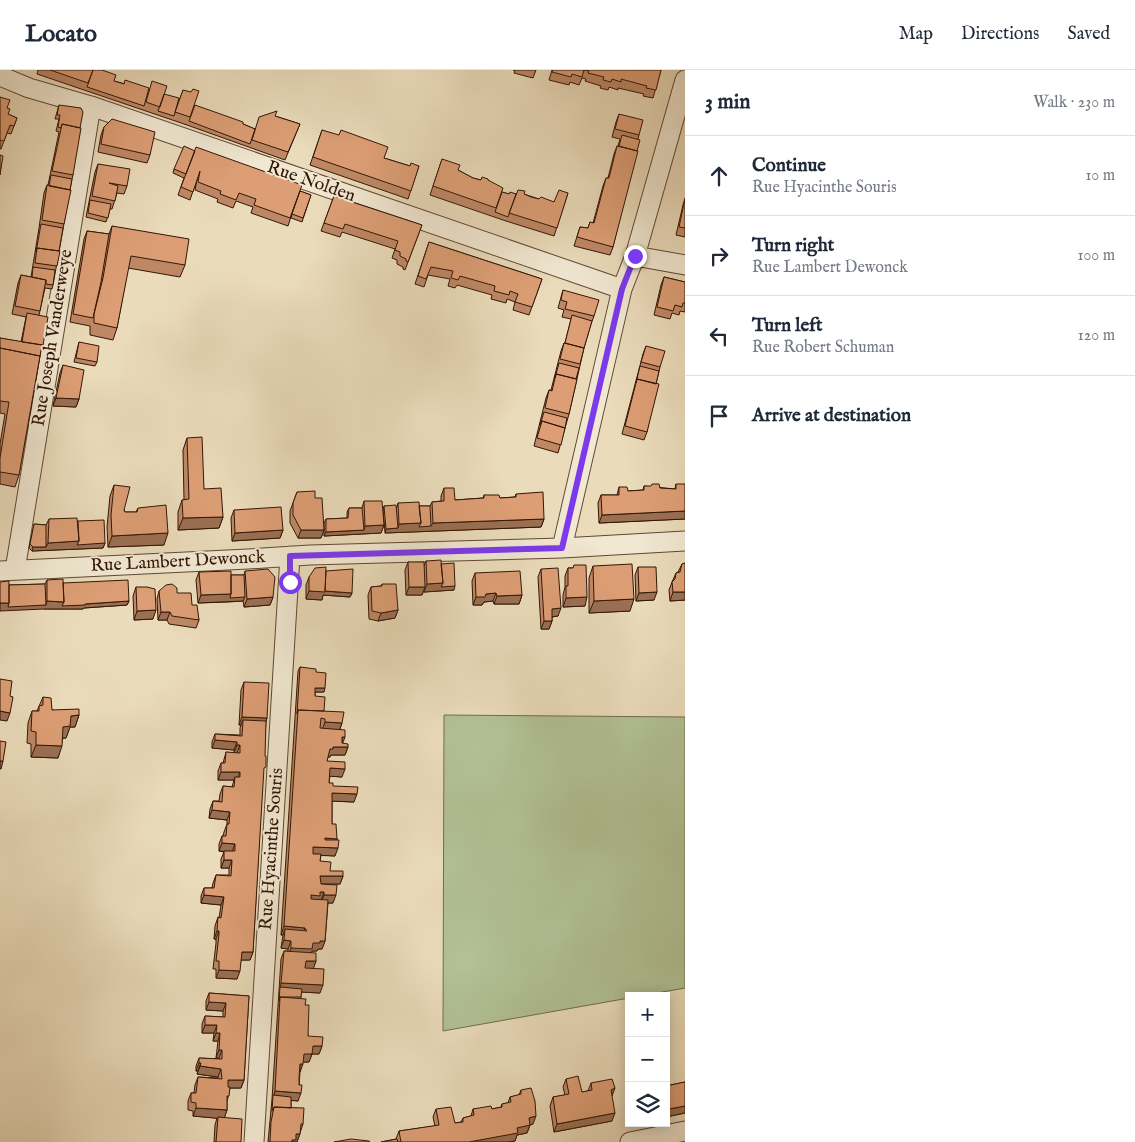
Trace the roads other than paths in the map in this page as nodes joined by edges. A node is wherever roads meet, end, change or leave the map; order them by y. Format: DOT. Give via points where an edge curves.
graph roads {
  1 [pos="0,76"];
  2 [pos="685,80"];
  3 [pos="91,106"];
  4 [pos="635,256"];
  5 [pos="685,265"];
  6 [pos="622,289"];
  7 [pos="685,541"];
  8 [pos="562,548"];
  9 [pos="290,556"];
  10 [pos="7,571"];
  11 [pos="685,1131"];
  12 [pos="254,1142"];
  13 [pos="630,1142"];
  1 -- 3 [label="street, Rue Nolden"];
  2 -- 4 [label="street"];
  3 -- 6 [label="street, Rue Nolden"];
  3 -- 10 [label="street, Rue Joseph Vanderweye"];
  4 -- 5 [label="street"];
  4 -- 6 [label="street"];
  6 -- 8 [label="street"];
  7 -- 8 [label="street, Rue Lambert Dewonck"];
  8 -- 9 [label="street, Rue Lambert Dewonck"];
  9 -- 10 [label="street, Rue Lambert Dewonck"];
  9 -- 12 [label="street, Rue Hyacinthe Souris"];
  11 -- 13 [label="street"];
}
